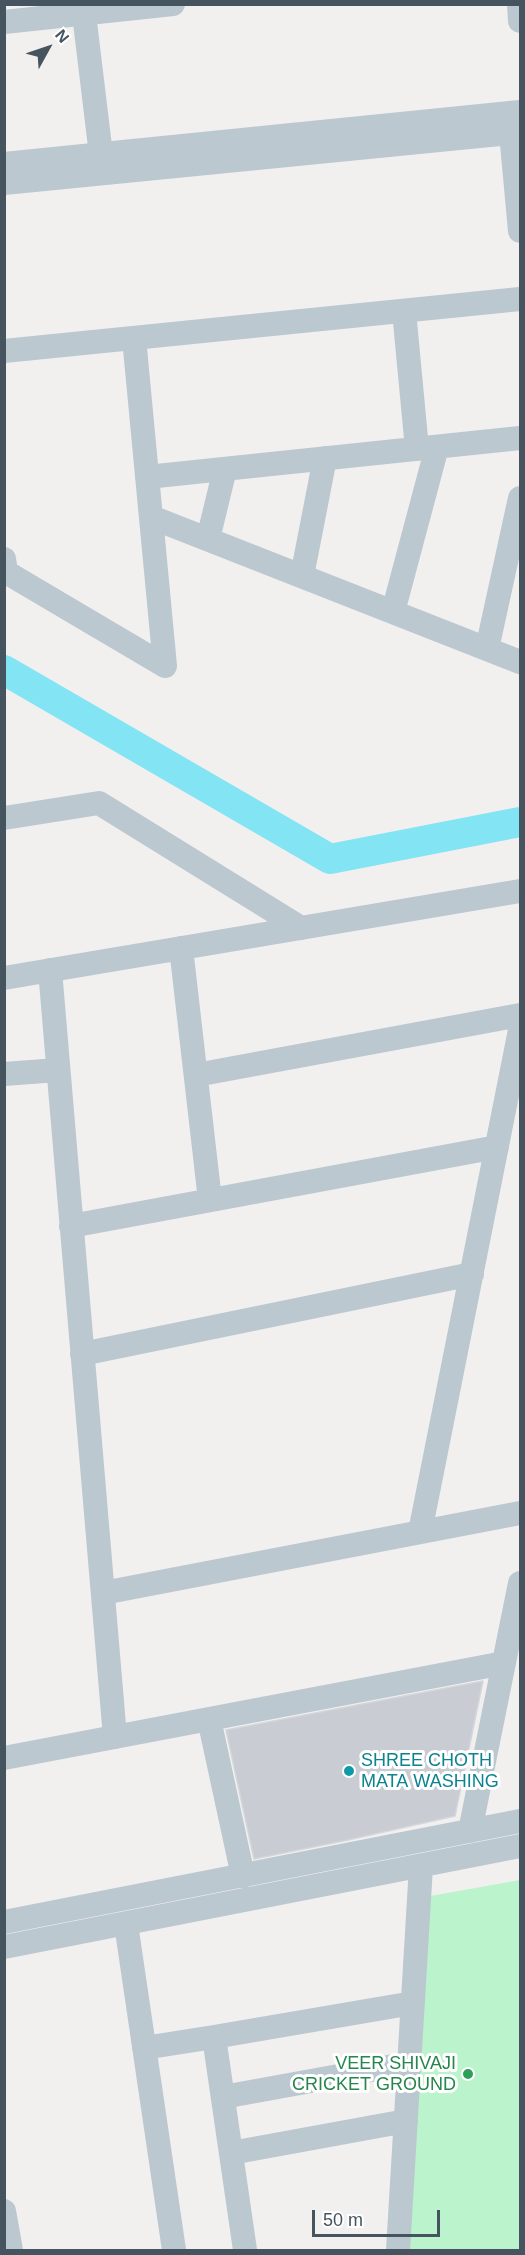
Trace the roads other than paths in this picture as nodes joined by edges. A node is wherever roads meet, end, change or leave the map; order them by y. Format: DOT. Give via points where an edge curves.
graph roads {
  1 [pos="173,4"];
  2 [pos="519,4"];
  3 [pos="71,11"];
  4 [pos="520,21"];
  5 [pos="4,22"];
  6 [pos="517,126"];
  7 [pos="101,155"];
  8 [pos="4,165"];
  9 [pos="4,183"];
  10 [pos="520,231"];
  11 [pos="520,299"];
  12 [pos="404,311"];
  13 [pos="134,338"];
  14 [pos="4,351"];
  15 [pos="520,438"];
  16 [pos="427,448"];
  17 [pos="325,458"];
  18 [pos="225,469"];
  19 [pos="147,477"];
  20 [pos="520,498"];
  21 [pos="151,517"];
  22 [pos="207,539"];
  23 [pos="4,560"];
  24 [pos="302,576"];
  25 [pos="393,612"];
  26 [pos="487,649"];
  27 [pos="520,662"];
  28 [pos="4,818"];
  29 [pos="520,891"];
  30 [pos="302,928"];
  31 [pos="181,948"];
  32 [pos="50,970"];
  33 [pos="4,978"];
  34 [pos="520,1016"];
  35 [pos="520,1030"];
  36 [pos="58,1070"];
  37 [pos="4,1074"];
  38 [pos="196,1075"];
  39 [pos="497,1147"];
  40 [pos="210,1200"];
  41 [pos="71,1226"];
  42 [pos="472,1274"];
  43 [pos="82,1354"];
  44 [pos="520,1513"];
  45 [pos="420,1532"];
  46 [pos="520,1582"];
  47 [pos="103,1593"];
  48 [pos="504,1663"];
  49 [pos="209,1719"];
  50 [pos="115,1737"];
  51 [pos="4,1758"];
  52 [pos="520,1821"];
  53 [pos="470,1831"];
  54 [pos="520,1846"];
  55 [pos="421,1866"];
  56 [pos="243,1876"];
  57 [pos="4,1922"];
  58 [pos="126,1923"];
  59 [pos="4,1947"];
  60 [pos="413,2003"];
  61 [pos="214,2037"];
  62 [pos="144,2048"];
  63 [pos="410,2063"];
  64 [pos="223,2097"];
  65 [pos="406,2121"];
  66 [pos="231,2152"];
  67 [pos="4,2211"];
  68 [pos="11,2250"];
  69 [pos="174,2250"];
  70 [pos="245,2250"];
  71 [pos="398,2250"];
  1 -- 3 [label="street"];
  2 -- 4 [label="street"];
  3 -- 5 [label="street"];
  3 -- 7 [label="street"];
  6 -- 7 [label="street"];
  6 -- 9 [label="street"];
  6 -- 10 [label="street"];
  7 -- 8 [label="street"];
  11 -- 12 [label="street"];
  12 -- 13 [label="street"];
  12 -- 16 [label="street"];
  13 -- 14 [label="street"];
  13 -- 19 [label="street"];
  15 -- 16 [label="street"];
  16 -- 17 [label="street"];
  16 -- 25 [label="street"];
  17 -- 18 [label="street"];
  17 -- 24 [label="street"];
  18 -- 19 [label="street"];
  18 -- 22 [label="street"];
  19 -- 21 [label="street"];
  20 -- 26 [label="street"];
  21 -- 22 [label="street"];
  21 -- 23 [label="street" via="165,666 6,572"];
  22 -- 24 [label="street"];
  24 -- 25 [label="street"];
  25 -- 26 [label="street"];
  26 -- 27 [label="street"];
  28 -- 30 [label="street" via="99,803"];
  29 -- 30 [label="street"];
  30 -- 31 [label="street"];
  31 -- 32 [label="street"];
  31 -- 38 [label="street"];
  32 -- 33 [label="street"];
  32 -- 36 [label="street"];
  34 -- 38 [label="street"];
  35 -- 39 [label="street"];
  36 -- 37 [label="street"];
  36 -- 41 [label="street"];
  38 -- 40 [label="street"];
  39 -- 40 [label="street"];
  39 -- 42 [label="street"];
  40 -- 41 [label="street"];
  41 -- 43 [label="street"];
  42 -- 43 [label="street"];
  42 -- 45 [label="street"];
  43 -- 47 [label="street"];
  44 -- 45 [label="street"];
  45 -- 47 [label="street"];
  46 -- 48 [label="street"];
  47 -- 50 [label="street"];
  48 -- 49 [label="street"];
  48 -- 53 [label="street"];
  49 -- 50 [label="street"];
  49 -- 56 [label="street"];
  50 -- 51 [label="street"];
  52 -- 53 [label="street"];
  53 -- 56 [label="street"];
  54 -- 55 [label="street"];
  55 -- 58 [label="street"];
  55 -- 60 [label="street"];
  56 -- 57 [label="street"];
  58 -- 59 [label="street"];
  58 -- 62 [label="street"];
  60 -- 61 [label="street"];
  60 -- 63 [label="street"];
  61 -- 62 [label="street"];
  61 -- 64 [label="street"];
  62 -- 69 [label="street"];
  63 -- 64 [label="street"];
  63 -- 65 [label="street"];
  64 -- 66 [label="street"];
  65 -- 66 [label="street"];
  65 -- 71 [label="street"];
  66 -- 70 [label="street"];
  67 -- 68 [label="street"];
}
